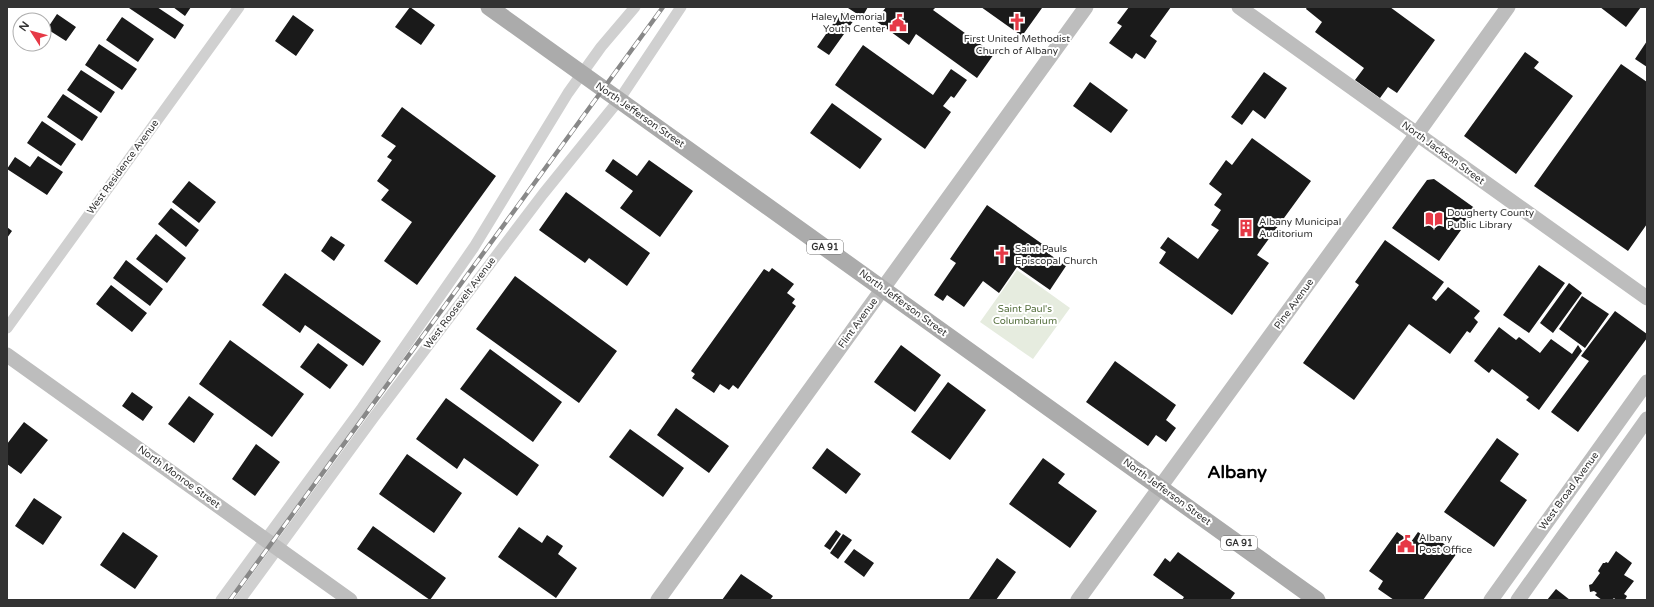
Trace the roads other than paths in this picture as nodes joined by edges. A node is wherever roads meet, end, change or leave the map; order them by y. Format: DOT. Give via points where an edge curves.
graph roads {
  1 [pos="239,7"];
  2 [pos="489,7"];
  3 [pos="635,7"];
  4 [pos="681,7"];
  5 [pos="1086,7"];
  6 [pos="1239,7"];
  7 [pos="1508,7"];
  8 [pos="582,74"];
  9 [pos="619,100"];
  10 [pos="1417,134"];
  11 [pos="883,289"];
  12 [pos="1647,298"];
  13 [pos="7,328"];
  14 [pos="7,355"];
  15 [pos="1647,382"];
  16 [pos="1647,419"];
  17 [pos="1160,487"];
  18 [pos="272,544"];
  19 [pos="221,600"];
  20 [pos="240,600"];
  21 [pos="350,600"];
  22 [pos="658,600"];
  23 [pos="1078,600"];
  24 [pos="1317,600"];
  25 [pos="1491,600"];
  26 [pos="1518,600"];
  1 -- 13 [label="street, West Residence Avenue"];
  2 -- 8 [label="main road, North Jefferson Street / GA 91"];
  3 -- 8 [label="street, West Roosevelt Avenue"];
  4 -- 9 [label="street, West Roosevelt Avenue"];
  5 -- 11 [label="main road, Flint Avenue"];
  6 -- 10 [label="main road, North Jackson Street"];
  7 -- 10 [label="main road, Pine Avenue"];
  8 -- 9 [label="main road, North Jefferson Street / GA 91"];
  8 -- 18 [label="street, West Roosevelt Avenue" via="474,247 362,408"];
  9 -- 11 [label="main road, North Jefferson Street / GA 91"];
  9 -- 18 [label="street, West Roosevelt Avenue" via="543,194 374,417"];
  10 -- 12 [label="main road, North Jackson Street"];
  10 -- 17 [label="main road, Pine Avenue"];
  11 -- 17 [label="main road, North Jefferson Street / GA 91"];
  11 -- 22 [label="main road, Flint Avenue"];
  14 -- 18 [label="main road, North Monroe Street"];
  15 -- 25 [label="main road, West Broad Avenue"];
  16 -- 26 [label="main road"];
  17 -- 23 [label="main road, Pine Avenue"];
  17 -- 24 [label="main road, North Jefferson Street / GA 91"];
  18 -- 19 [label="street, West Roosevelt Avenue"];
  18 -- 20 [label="street, West Roosevelt Avenue"];
  18 -- 21 [label="main road, North Monroe Street"];
}
